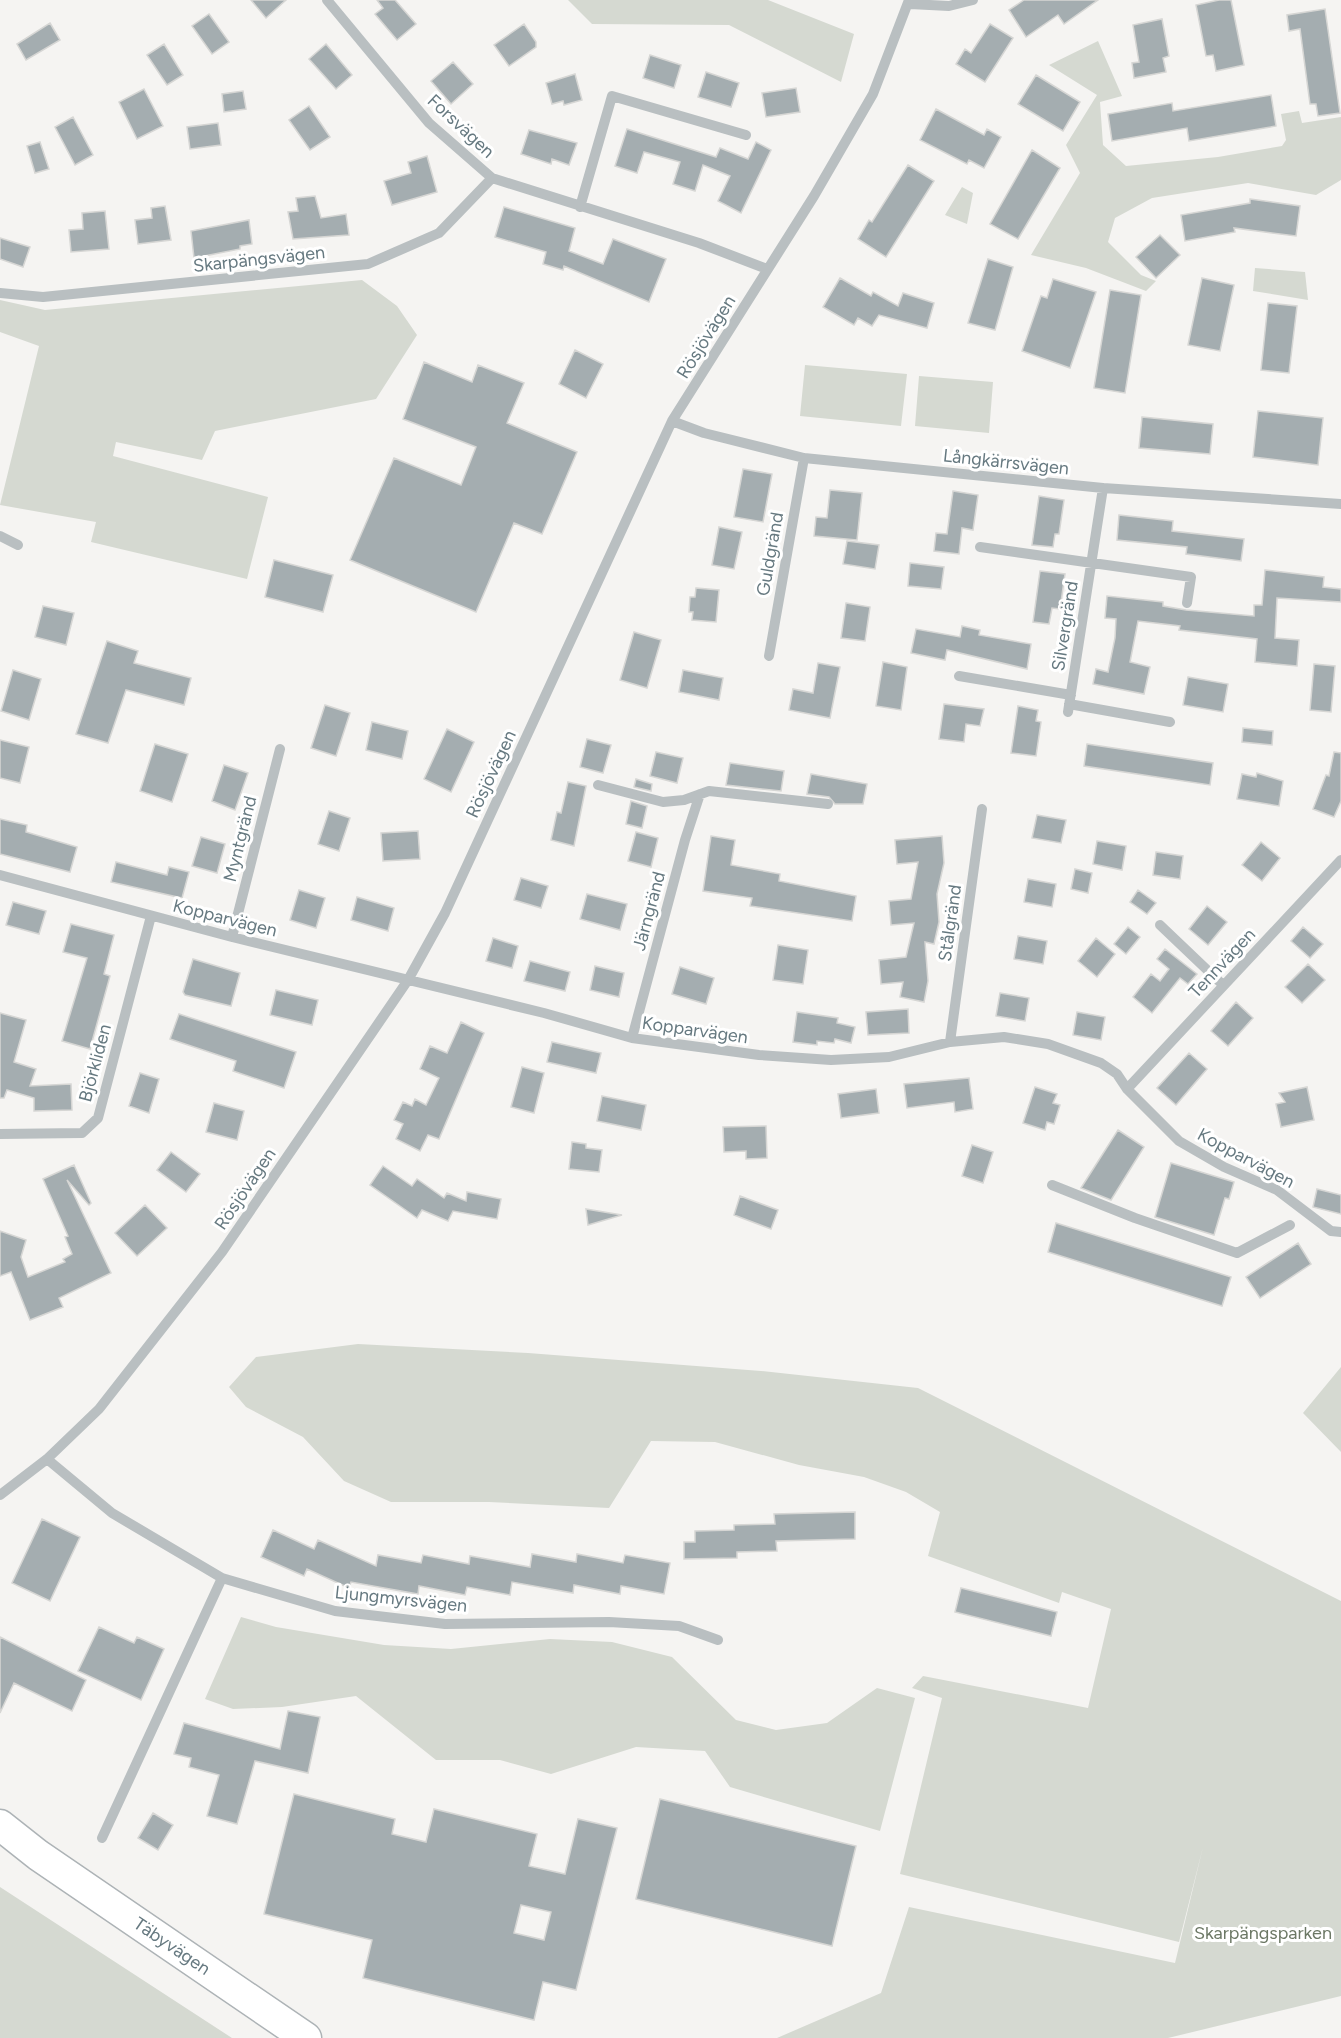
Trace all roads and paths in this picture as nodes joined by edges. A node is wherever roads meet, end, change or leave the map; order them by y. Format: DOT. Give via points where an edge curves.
graph roads {
  1 [pos="327,0"];
  2 [pos="973,0"];
  3 [pos="910,2"];
  4 [pos="746,135"];
  5 [pos="492,178"];
  6 [pos="579,207"];
  7 [pos="767,269"];
  8 [pos="0,292"];
  9 [pos="672,421"];
  10 [pos="804,458"];
  11 [pos="1103,488"];
  12 [pos="1341,504"];
  13 [pos="0,536"];
  14 [pos="18,545"];
  15 [pos="980,547"];
  16 [pos="1092,561"];
  17 [pos="1187,603"];
  18 [pos="769,656"];
  19 [pos="959,676"];
  20 [pos="1070,704"];
  21 [pos="1170,722"];
  22 [pos="280,749"];
  23 [pos="598,785"];
  24 [pos="700,794"];
  25 [pos="828,804"];
  26 [pos="982,809"];
  27 [pos="1341,860"];
  28 [pos="0,875"];
  29 [pos="151,916"];
  30 [pos="1160,925"];
  31 [pos="232,937"];
  32 [pos="408,980"];
  33 [pos="1223,985"];
  34 [pos="632,1038"];
  35 [pos="950,1042"];
  36 [pos="1127,1089"];
  37 [pos="0,1134"];
  38 [pos="1052,1185"];
  39 [pos="1290,1225"];
  40 [pos="1341,1232"];
  41 [pos="47,1459"];
  42 [pos="0,1495"];
  43 [pos="222,1578"];
  44 [pos="718,1640"];
  45 [pos="0,1825"];
  46 [pos="0,1834"];
  47 [pos="102,1838"];
  48 [pos="38,1855"];
  49 [pos="306,2038"];
  1 -- 5 [label="street, Forsvägen" via="429,123"];
  2 -- 3 [label="street" via="949,6"];
  3 -- 7 [label="street, Rösjövägen" via="873,94"];
  4 -- 6 [label="street" via="612,96"];
  5 -- 6 [label="street, Forsvägen"];
  5 -- 8 [label="street, Skarpängsvägen" via="439,233 368,264 43,297"];
  6 -- 7 [label="street, Forsvägen" via="699,243"];
  7 -- 9 [label="street, Rösjövägen"];
  9 -- 10 [label="street, Långkärrsvägen"];
  9 -- 32 [label="street, Rösjövägen" via="445,913"];
  10 -- 11 [label="street, Långkärrsvägen"];
  10 -- 18 [label="street, Guldgränd"];
  11 -- 12 [label="street, Långkärrsvägen"];
  11 -- 16 [label="street, Silvergränd"];
  13 -- 14 [label="street"];
  15 -- 16 [label="street, Silvergränd"];
  16 -- 17 [label="street, Silvergränd" via="1191,577"];
  16 -- 20 [label="street, Silvergränd"];
  19 -- 20 [label="street, Silvergränd"];
  20 -- 21 [label="street, Silvergränd"];
  22 -- 31 [label="street, Myntgränd"];
  23 -- 24 [label="street" via="663,802"];
  24 -- 25 [label="street" via="709,791"];
  24 -- 34 [label="street, Järngränd"];
  26 -- 35 [label="street, Stålgränd"];
  27 -- 33 [label="street, Tennvägen"];
  28 -- 29 [label="street, Kopparvägen"];
  29 -- 31 [label="street, Kopparvägen"];
  29 -- 37 [label="street, Björkliden" via="98,1118 82,1133"];
  30 -- 33 [label="street"];
  31 -- 32 [label="street, Kopparvägen"];
  32 -- 34 [label="street, Kopparvägen"];
  32 -- 41 [label="street, Rösjövägen" via="222,1252 99,1409"];
  33 -- 36 [label="street, Tennvägen"];
  34 -- 35 [label="street, Kopparvägen" via="831,1060 889,1057"];
  35 -- 36 [label="street, Kopparvägen" via="1004,1037 1048,1044 1101,1063 1118,1074"];
  36 -- 40 [label="street, Kopparvägen" via="1179,1141 1224,1167 1277,1190 1331,1232"];
  38 -- 39 [label="street" via="1237,1253"];
  41 -- 42 [label="street, Rösjövägen"];
  41 -- 43 [label="street, Ljungmyrsvägen" via="112,1513"];
  43 -- 44 [label="street, Ljungmyrsvägen" via="335,1611 445,1624 609,1622 679,1626"];
  43 -- 47 [label="street"];
  45 -- 48 [label="main road, Täbyvägen"];
  46 -- 48 [label="main road, Täbyvägen"];
  48 -- 49 [label="main road, Täbyvägen"];
}
